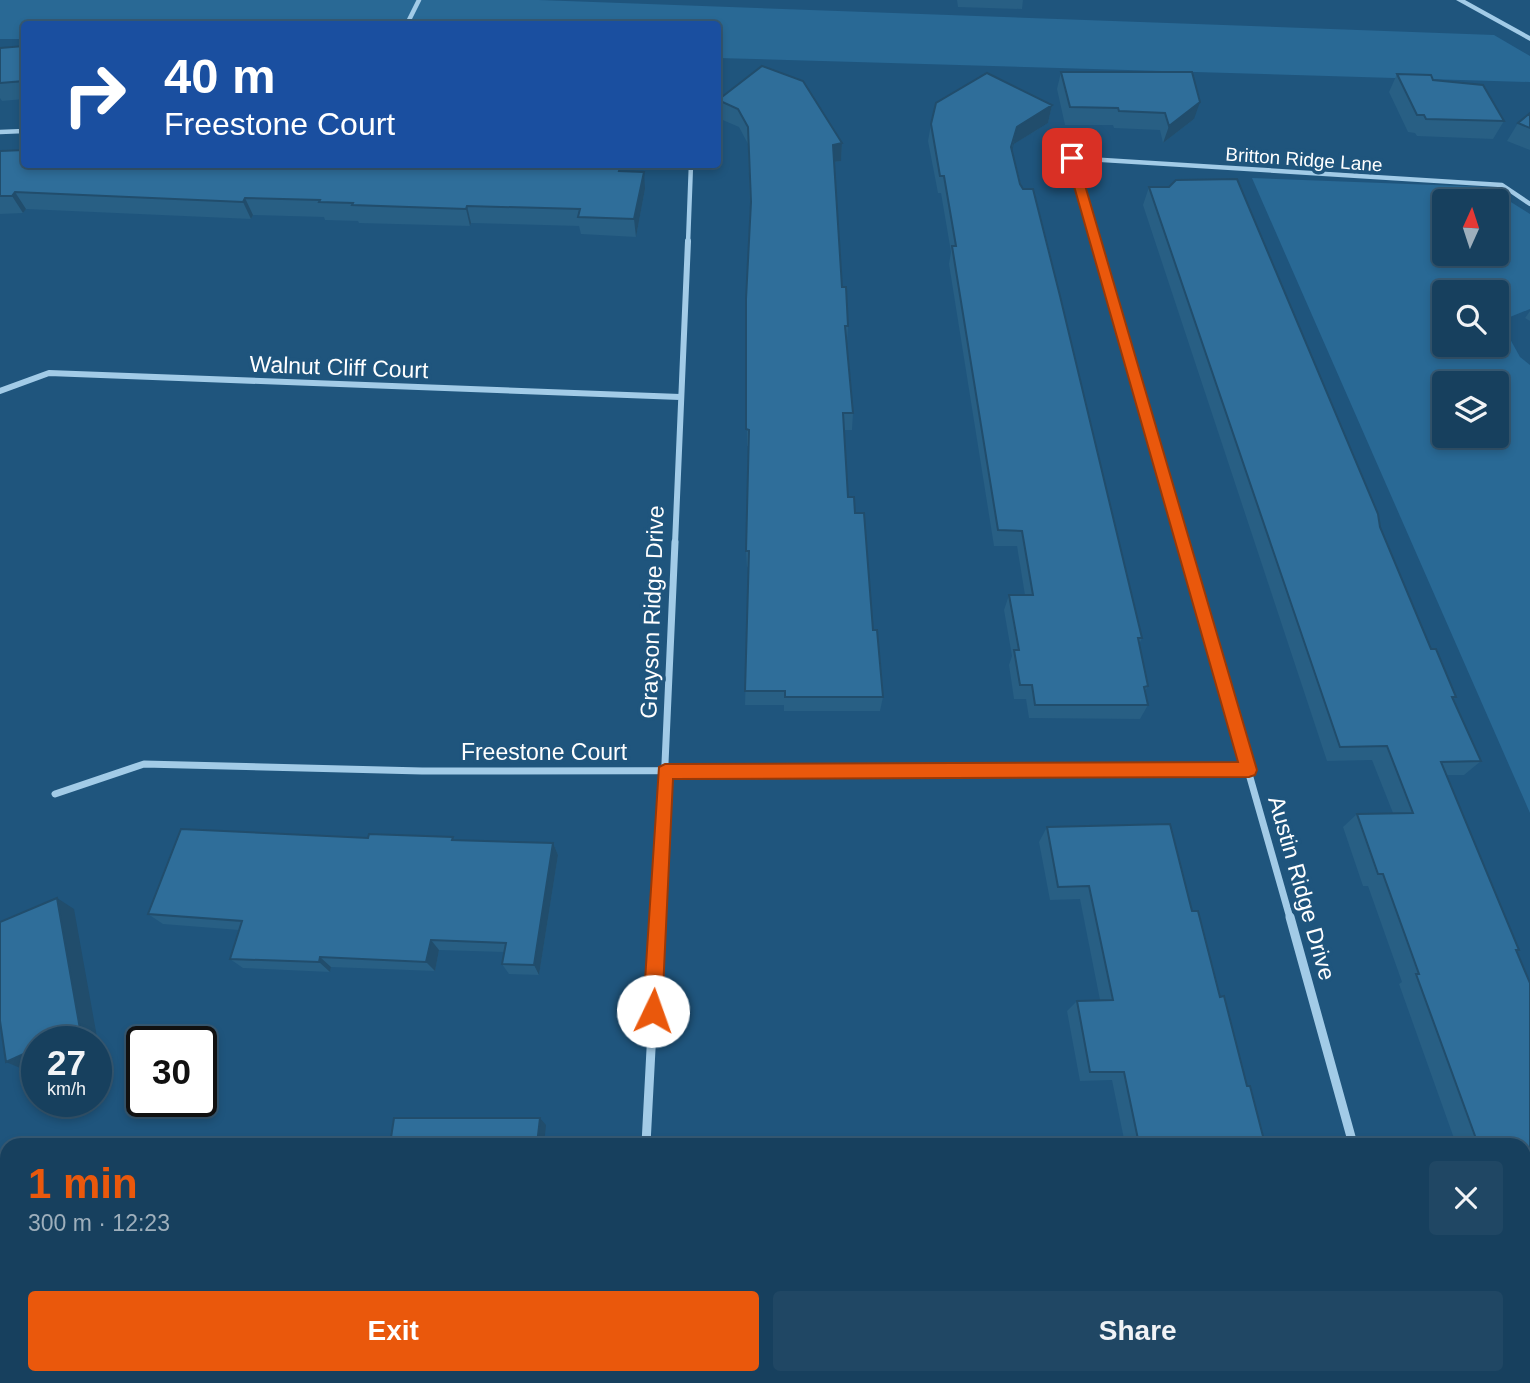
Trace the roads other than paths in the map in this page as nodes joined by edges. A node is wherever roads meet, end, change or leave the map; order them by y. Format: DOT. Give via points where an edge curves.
graph roads {
  1 [pos="419,0"];
  2 [pos="1460,0"];
  3 [pos="408,21"];
  4 [pos="1530,39"];
  5 [pos="21,131"];
  6 [pos="0,132"];
  7 [pos="1072,158"];
  8 [pos="691,168"];
  9 [pos="1530,204"];
  10 [pos="0,391"];
  11 [pos="680,397"];
  12 [pos="1249,770"];
  13 [pos="665,772"];
  14 [pos="55,794"];
  15 [pos="646,1138"];
  16 [pos="1351,1138"];
  1 -- 3 [label="street"];
  2 -- 4 [label="street"];
  5 -- 6 [label="street"];
  7 -- 9 [label="street, Britton Ridge Lane" via="1502,185"];
  7 -- 12 [label="street, Austin Ridge Drive"];
  8 -- 11 [label="street, Grayson Ridge Drive"];
  10 -- 11 [label="street, Walnut Cliff Court" via="49,373"];
  11 -- 13 [label="street, Grayson Ridge Drive"];
  12 -- 13 [label="street, Freestone Court"];
  12 -- 16 [label="street, Austin Ridge Drive"];
  13 -- 14 [label="street, Freestone Court" via="144,764"];
  13 -- 15 [label="street, Grayson Ridge Drive"];
}
